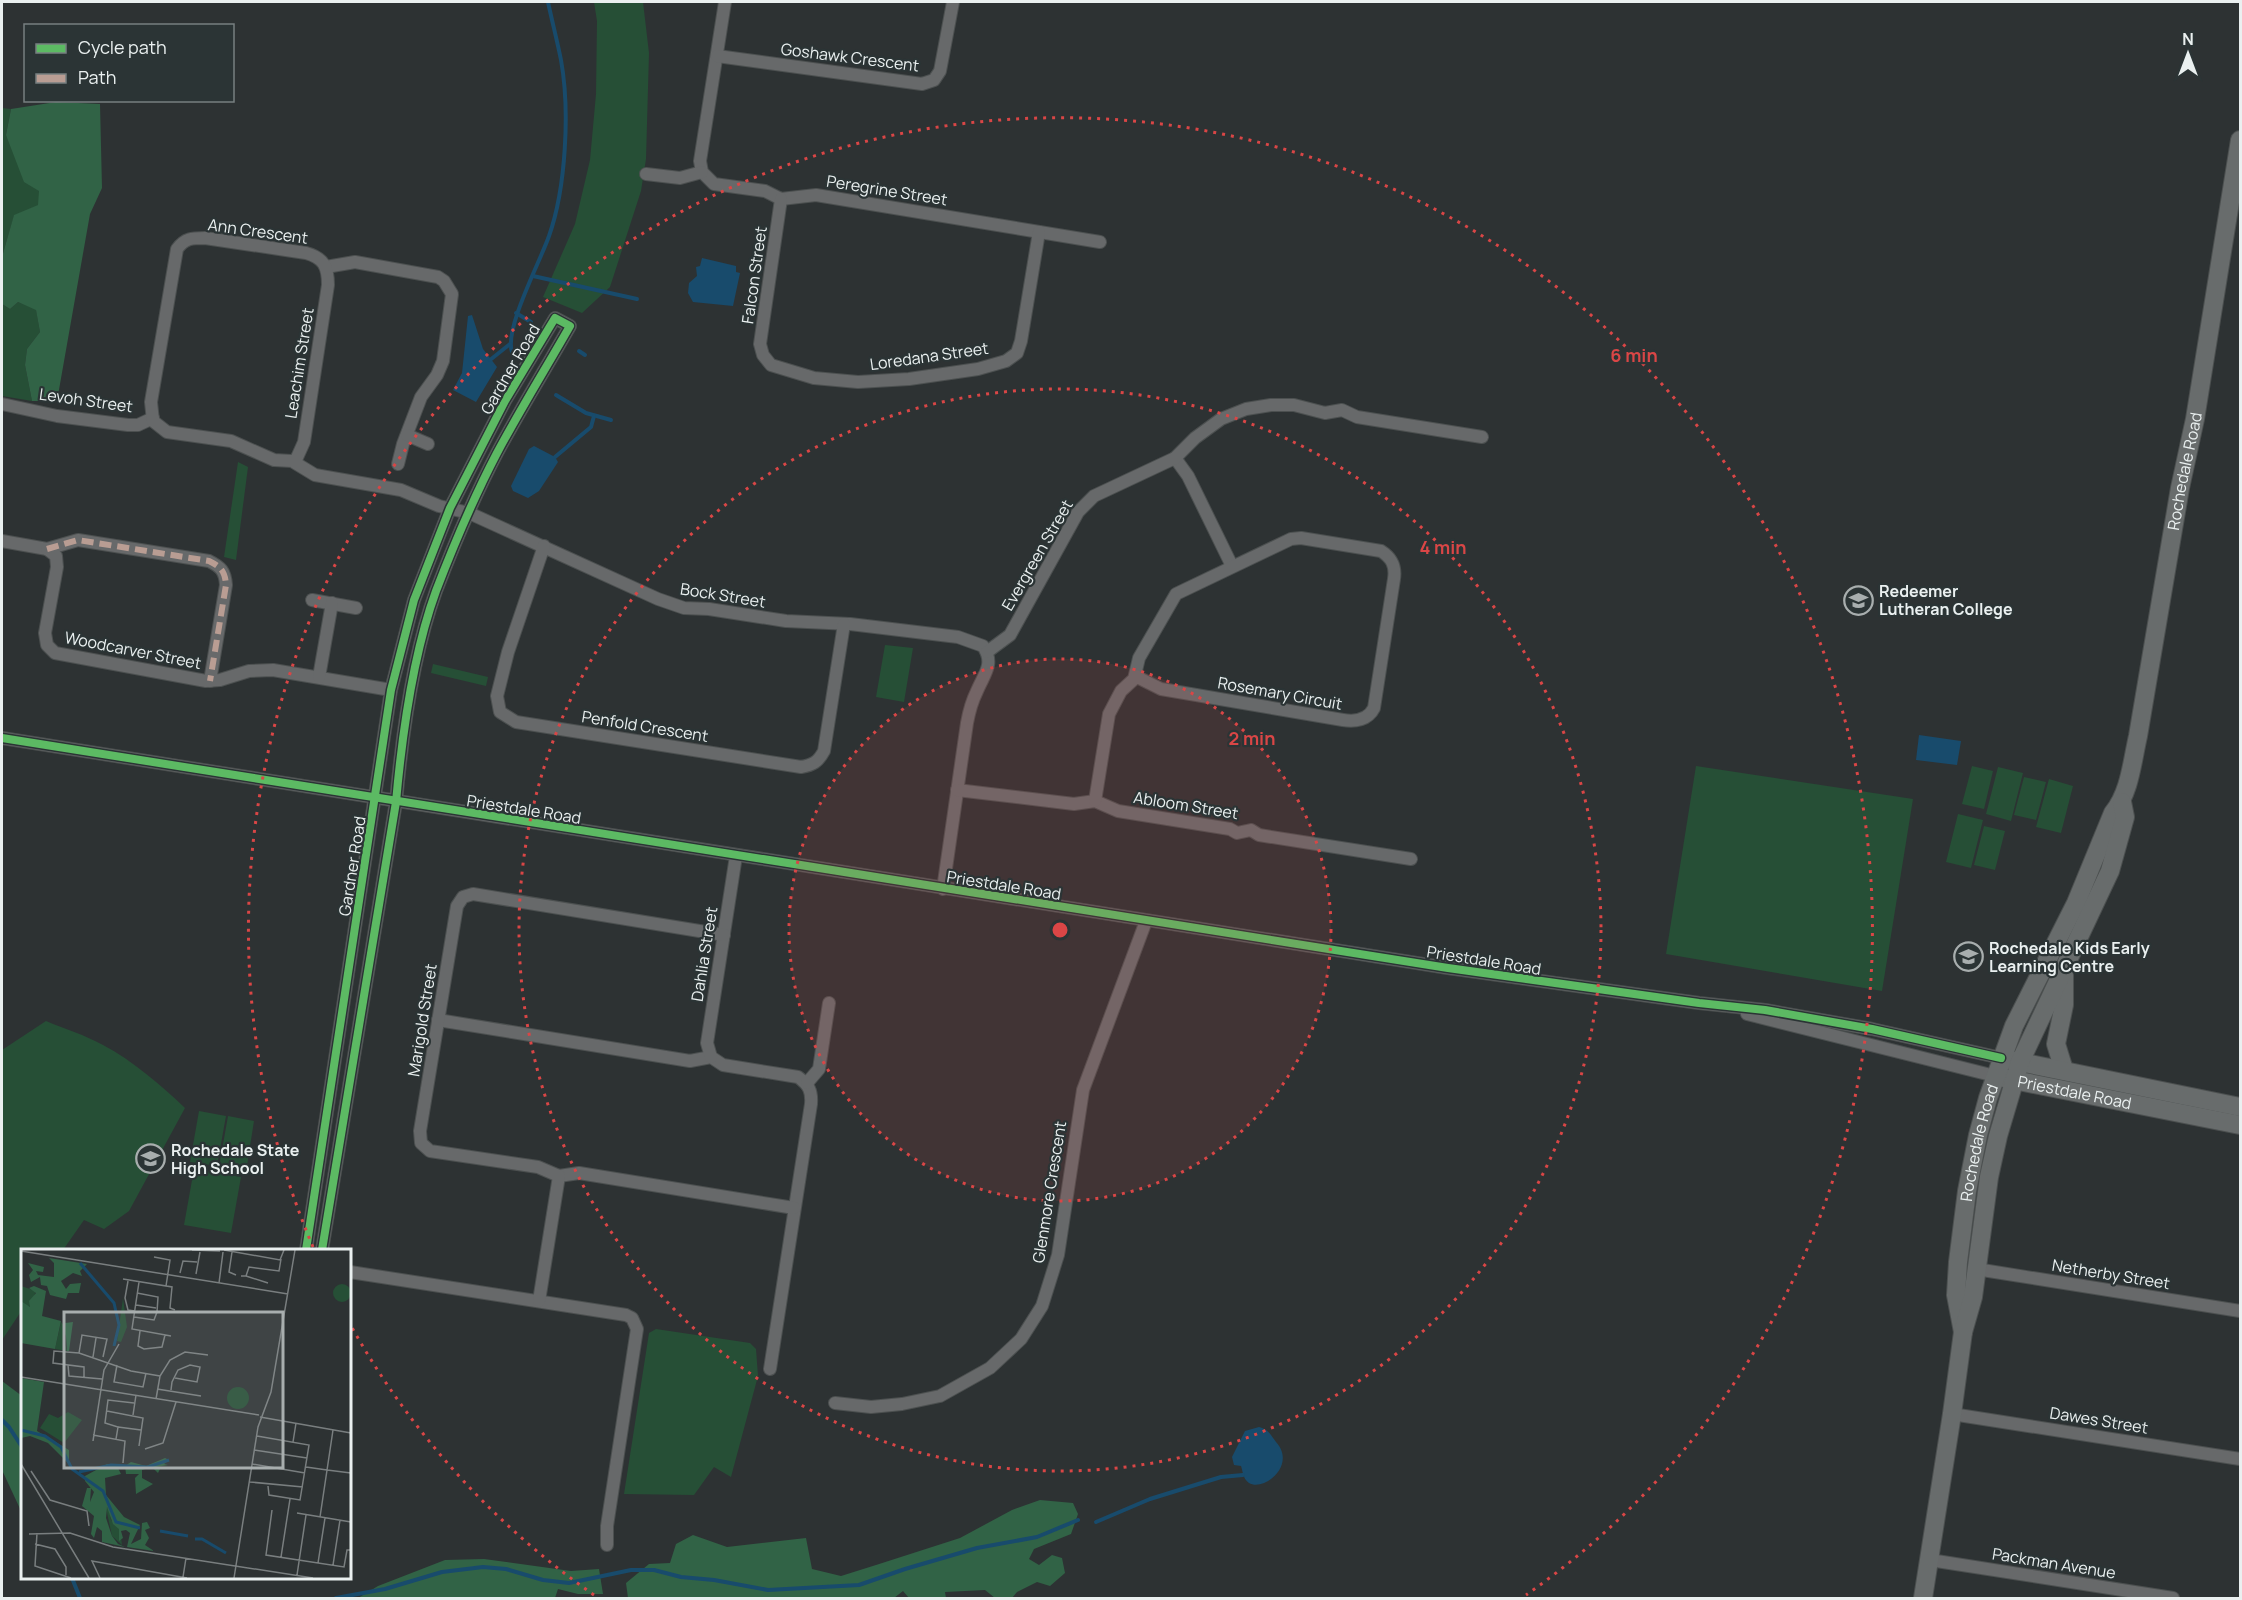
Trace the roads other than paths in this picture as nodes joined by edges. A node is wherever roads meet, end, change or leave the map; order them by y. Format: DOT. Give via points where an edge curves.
graph roads {
  1 [pos="725,2"];
  2 [pos="953,2"];
  3 [pos="717,56"];
  4 [pos="2241,140"];
  5 [pos="702,172"];
  6 [pos="646,174"];
  7 [pos="781,199"];
  8 [pos="1039,232"];
  9 [pos="1100,242"];
  10 [pos="326,267"];
  11 [pos="763,355"];
  12 [pos="2,404"];
  13 [pos="153,418"];
  14 [pos="406,435"];
  15 [pos="1482,437"];
  16 [pos="428,444"];
  17 [pos="1175,458"];
  18 [pos="295,462"];
  19 [pos="398,464"];
  20 [pos="450,508"];
  21 [pos="469,513"];
  22 [pos="2,541"];
  23 [pos="544,546"];
  24 [pos="47,549"];
  25 [pos="1232,566"];
  26 [pos="312,600"];
  27 [pos="332,603"];
  28 [pos="356,608"];
  29 [pos="844,624"];
  30 [pos="987,652"];
  31 [pos="1135,676"];
  32 [pos="319,677"];
  33 [pos="210,681"];
  34 [pos="391,690"];
  35 [pos="2,738"];
  36 [pos="957,790"];
  37 [pos="375,798"];
  38 [pos="1095,801"];
  39 [pos="396,802"];
  40 [pos="2122,802"];
  41 [pos="736,856"];
  42 [pos="1411,859"];
  43 [pos="943,889"];
  44 [pos="1146,921"];
  45 [pos="724,935"];
  46 [pos="2064,969"];
  47 [pos="1699,1003"];
  48 [pos="829,1004"];
  49 [pos="438,1020"];
  50 [pos="711,1057"];
  51 [pos="2001,1058"];
  52 [pos="2020,1062"];
  53 [pos="2064,1070"];
  54 [pos="1995,1076"];
  55 [pos="2014,1080"];
  56 [pos="807,1083"];
  57 [pos="2241,1107"];
  58 [pos="2241,1125"];
  59 [pos="559,1176"];
  60 [pos="794,1208"];
  61 [pos="306,1249"];
  62 [pos="322,1249"];
  63 [pos="1976,1269"];
  64 [pos="351,1272"];
  65 [pos="539,1301"];
  66 [pos="2241,1311"];
  67 [pos="1963,1332"];
  68 [pos="770,1369"];
  69 [pos="835,1403"];
  70 [pos="1952,1414"];
  71 [pos="2241,1459"];
  72 [pos="607,1545"];
  73 [pos="1930,1560"];
  74 [pos="1923,1599"];
  75 [pos="2173,1599"];
  1 -- 3 [label="street"];
  2 -- 3 [label="street, Goshawk Crescent" via="940,71 934,80 922,84"];
  3 -- 5 [label="street" via="700,161"];
  4 -- 40 [label="main road, Rochedale Road" via="2195,419 2138,736"];
  5 -- 6 [label="street" via="680,178"];
  5 -- 7 [label="street, Peregrine Street" via="714,184 765,191"];
  7 -- 8 [label="street, Peregrine Street" via="816,195"];
  7 -- 11 [label="street, Falcon Street" via="760,344"];
  8 -- 9 [label="street, Peregrine Street"];
  8 -- 11 [label="street, Loredana Street" via="1022,341 1006,361 909,379 858,382 821,379 786,370 771,365"];
  10 -- 13 [label="street, Ann Crescent" via="321,259 306,253 205,238 181,242 151,402"];
  10 -- 14 [label="street" via="355,262 438,277 449,288 452,302 443,361 421,397"];
  10 -- 18 [label="street, Leachim Street" via="328,285 304,442"];
  12 -- 13 [label="street, Levoh Street" via="128,425"];
  13 -- 18 [label="street, Levoh Street" via="167,432 231,441 274,460"];
  14 -- 16 [label="street"];
  14 -- 19 [label="street"];
  15 -- 17 [label="street, Evergreen Street" via="1357,417 1342,410 1325,413 1294,405 1271,405 1221,418"];
  17 -- 25 [label="street" via="1188,476"];
  17 -- 30 [label="street, Evergreen Street" via="1086,503 1010,635"];
  18 -- 20 [label="street, Levoh Street" via="315,476 401,490"];
  20 -- 21 [label="street, Levoh Street"];
  20 -- 21 [label="street, Gardner Road" via="505,401 555,318 570,326 497,453"];
  20 -- 34 [label="street, Gardner Road" via="414,600"];
  21 -- 23 [label="street, Bock Street"];
  21 -- 39 [label="street, Gardner Road" via="436,592 424,633"];
  22 -- 24 [label="street, Woodcarver Street"];
  23 -- 29 [label="street, Bock Street" via="684,608"];
  23 -- 29 [label="street, Penfold Crescent" via="496,696 500,712 516,722 801,767 812,765 824,751"];
  24 -- 33 [label="street, Woodcarver Street" via="56,556 57,567 45,633 47,645 55,653"];
  24 -- 33 [label="street, Woodcarver Street" via="78,540 209,561 221,567 226,585"];
  25 -- 31 [label="street, Rosemary Circuit" via="1176,594 1139,658"];
  25 -- 31 [label="street, Rosemary Circuit" via="1301,538 1387,555 1395,570 1371,715 1351,721 1332,718 1161,689"];
  26 -- 27 [label="street"];
  27 -- 28 [label="street"];
  27 -- 32 [label="street"];
  29 -- 30 [label="street, Bock Street" via="958,637 983,646"];
  30 -- 36 [label="street" via="990,662 966,723"];
  31 -- 38 [label="street, Rosemary Circuit" via="1121,691 1109,714"];
  32 -- 33 [label="street, Woodcarver Street" via="273,670 249,671"];
  32 -- 34 [label="street, Woodcarver Street"];
  34 -- 37 [label="street, Gardner Road"];
  35 -- 37 [label="street, Priestdale Road"];
  36 -- 38 [label="street, Abloom Street" via="1074,804"];
  36 -- 43 [label="street"];
  37 -- 39 [label="street, Priestdale Road"];
  37 -- 61 [label="street, Gardner Road"];
  38 -- 42 [label="street, Abloom Street" via="1118,811 1237,833 1251,830 1258,835"];
  39 -- 41 [label="street, Priestdale Road"];
  39 -- 62 [label="street, Gardner Road"];
  40 -- 46 [label="main road, Rochedale Road" via="2126,817 2110,871"];
  40 -- 51 [label="main road, Rochedale Road"];
  41 -- 43 [label="street, Priestdale Road"];
  41 -- 45 [label="street, Dahlia Street"];
  43 -- 44 [label="street, Priestdale Road"];
  44 -- 47 [label="street, Priestdale Road"];
  44 -- 69 [label="street, Glenmore Crescent" via="1083,1090 1058,1255 1042,1306 1021,1340 990,1368 940,1396 871,1407"];
  45 -- 49 [label="street, Marigold Street" via="473,894 457,906"];
  45 -- 50 [label="street, Dahlia Street" via="707,1043"];
  46 -- 52 [label="main road, Rochedale Road"];
  46 -- 53 [label="main road" via="2064,1005 2056,1044"];
  47 -- 51 [label="street, Priestdale Road" via="1872,1029"];
  47 -- 54 [label="street, Priestdale Road"];
  48 -- 56 [label="street" via="819,1068"];
  49 -- 50 [label="street" via="690,1061"];
  49 -- 59 [label="street, Marigold Street" via="421,1143 430,1151 538,1167"];
  50 -- 56 [label="street" via="723,1065 798,1077"];
  51 -- 52 [label="main road, Priestdale Road"];
  51 -- 54 [label="main road, Rochedale Road"];
  52 -- 53 [label="main road, Priestdale Road"];
  52 -- 55 [label="main road, Rochedale Road"];
  53 -- 57 [label="main road, Priestdale Road"];
  54 -- 55 [label="main road, Priestdale Road"];
  54 -- 67 [label="main road, Rochedale Road" via="1978,1135 1963,1212 1956,1295"];
  55 -- 58 [label="main road, Priestdale Road"];
  55 -- 63 [label="main road, Rochedale Road" via="1989,1177"];
  56 -- 60 [label="street" via="812,1094"];
  59 -- 60 [label="street" via="579,1173"];
  59 -- 65 [label="street"];
  60 -- 68 [label="street"];
  63 -- 66 [label="street, Netherby Street"];
  63 -- 67 [label="main road, Rochedale Road"];
  64 -- 65 [label="street"];
  65 -- 72 [label="street" via="626,1315 636,1324"];
  67 -- 70 [label="main road, Rochedale Road"];
  70 -- 71 [label="street, Dawes Street"];
  70 -- 73 [label="main road, Rochedale Road"];
  73 -- 74 [label="main road, Rochedale Road"];
  73 -- 75 [label="street, Packman Avenue"];
}
